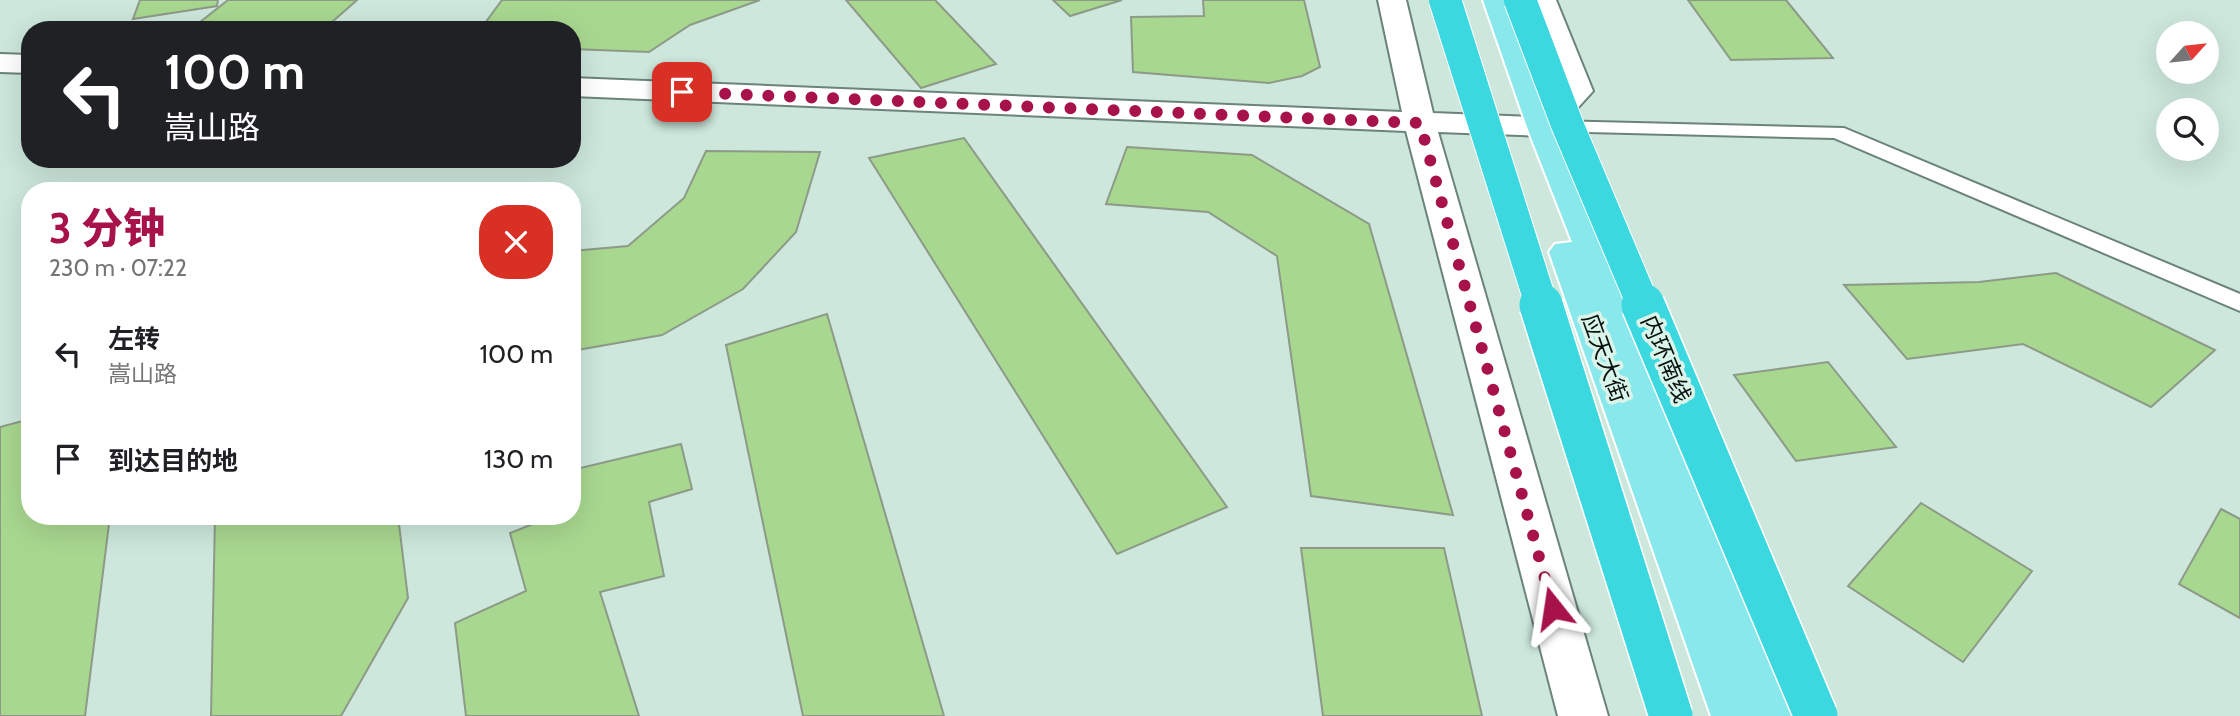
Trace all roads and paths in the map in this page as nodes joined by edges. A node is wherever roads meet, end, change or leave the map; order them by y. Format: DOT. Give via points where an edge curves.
graph roads {
  1 [pos="1392,0"];
  2 [pos="1445,0"];
  3 [pos="1475,0"];
  4 [pos="1497,0"];
  5 [pos="1520,0"];
  6 [pos="1542,0"];
  7 [pos="0,63"];
  8 [pos="21,64"];
  9 [pos="581,88"];
  10 [pos="1420,123"];
  11 [pos="1532,127"];
  12 [pos="2240,303"];
  13 [pos="1583,716"];
  14 [pos="1671,716"];
  15 [pos="1736,716"];
  16 [pos="1783,716"];
  17 [pos="1816,716"];
  1 -- 10 [label="street"];
  2 -- 14 [label="highway, bridge"];
  3 -- 11 [label="main road, 应天大街"];
  4 -- 11 [label="main road, 应天大街"];
  5 -- 17 [label="highway, 内环南线, bridge" via="1567,124"];
  6 -- 11 [label="street" via="1578,91"];
  7 -- 8 [label="street"];
  9 -- 10 [label="street"];
  10 -- 11 [label="street"];
  10 -- 13 [label="street"];
  11 -- 12 [label="lane" via="1837,132"];
  11 -- 15 [label="main road, 应天大街"];
  11 -- 16 [label="main road, 应天大街"];
}
